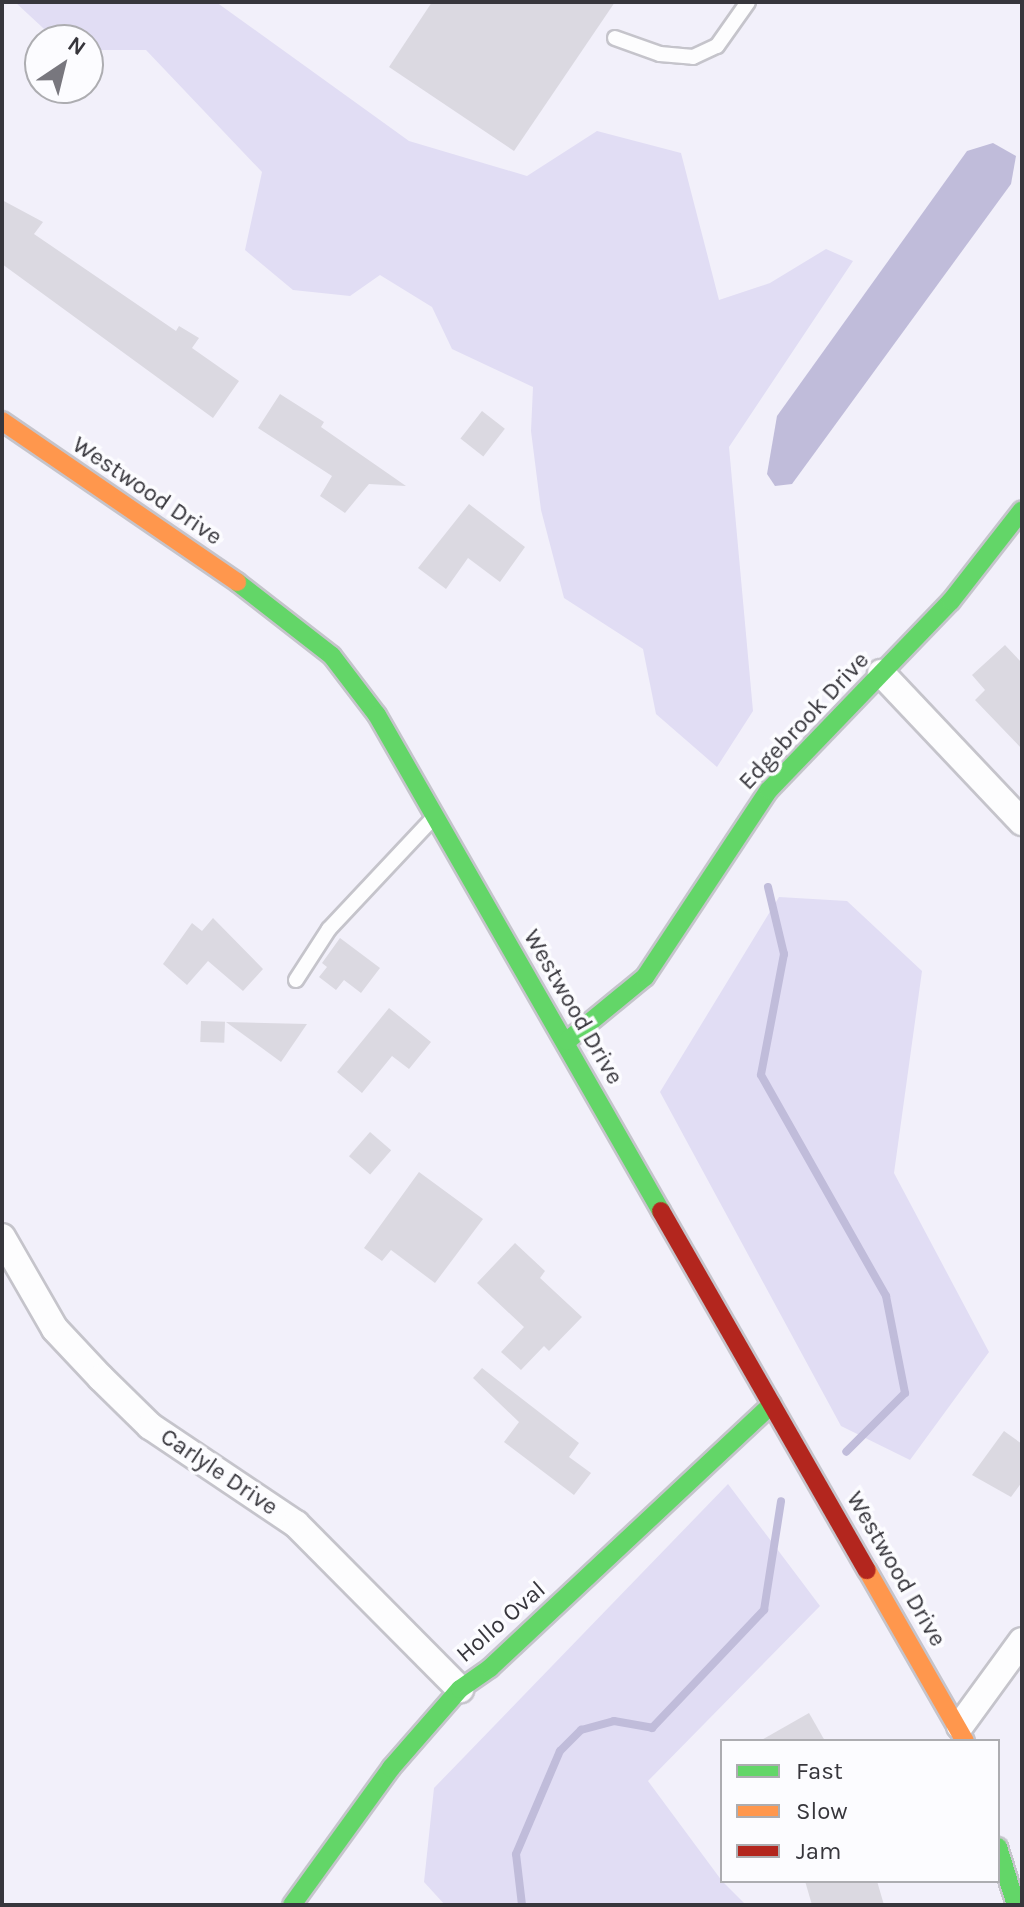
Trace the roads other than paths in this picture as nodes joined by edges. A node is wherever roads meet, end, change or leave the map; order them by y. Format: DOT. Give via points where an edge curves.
graph roads {
  1 [pos="748,2"];
  2 [pos="615,38"];
  3 [pos="2,421"];
  4 [pos="1022,510"];
  5 [pos="881,673"];
  6 [pos="435,816"];
  7 [pos="1022,822"];
  8 [pos="296,980"];
  9 [pos="567,1041"];
  10 [pos="2,1237"];
  11 [pos="772,1404"];
  12 [pos="1022,1641"];
  13 [pos="460,1689"];
  14 [pos="962,1734"];
  15 [pos="1000,1853"];
  16 [pos="292,1905"];
  17 [pos="1016,1905"];
  1 -- 2 [label="lane" via="717,46 693,57 660,54"];
  3 -- 6 [label="street, Westwood Drive" via="255,594 332,656 377,715"];
  4 -- 5 [label="street, Edgebrook Drive" via="951,601"];
  5 -- 7 [label="street"];
  5 -- 9 [label="street, Edgebrook Drive" via="769,790 645,977"];
  6 -- 8 [label="lane" via="329,929"];
  6 -- 9 [label="street, Westwood Drive"];
  9 -- 11 [label="street, Westwood Drive"];
  10 -- 13 [label="street, Carlyle Drive" via="55,1329 101,1378 150,1426 296,1524"];
  11 -- 13 [label="street, Hollo Oval" via="490,1668"];
  11 -- 14 [label="street, Westwood Drive"];
  12 -- 14 [label="street"];
  13 -- 16 [label="street, Hollo Oval" via="391,1768"];
  15 -- 17 [label="street"];
}
